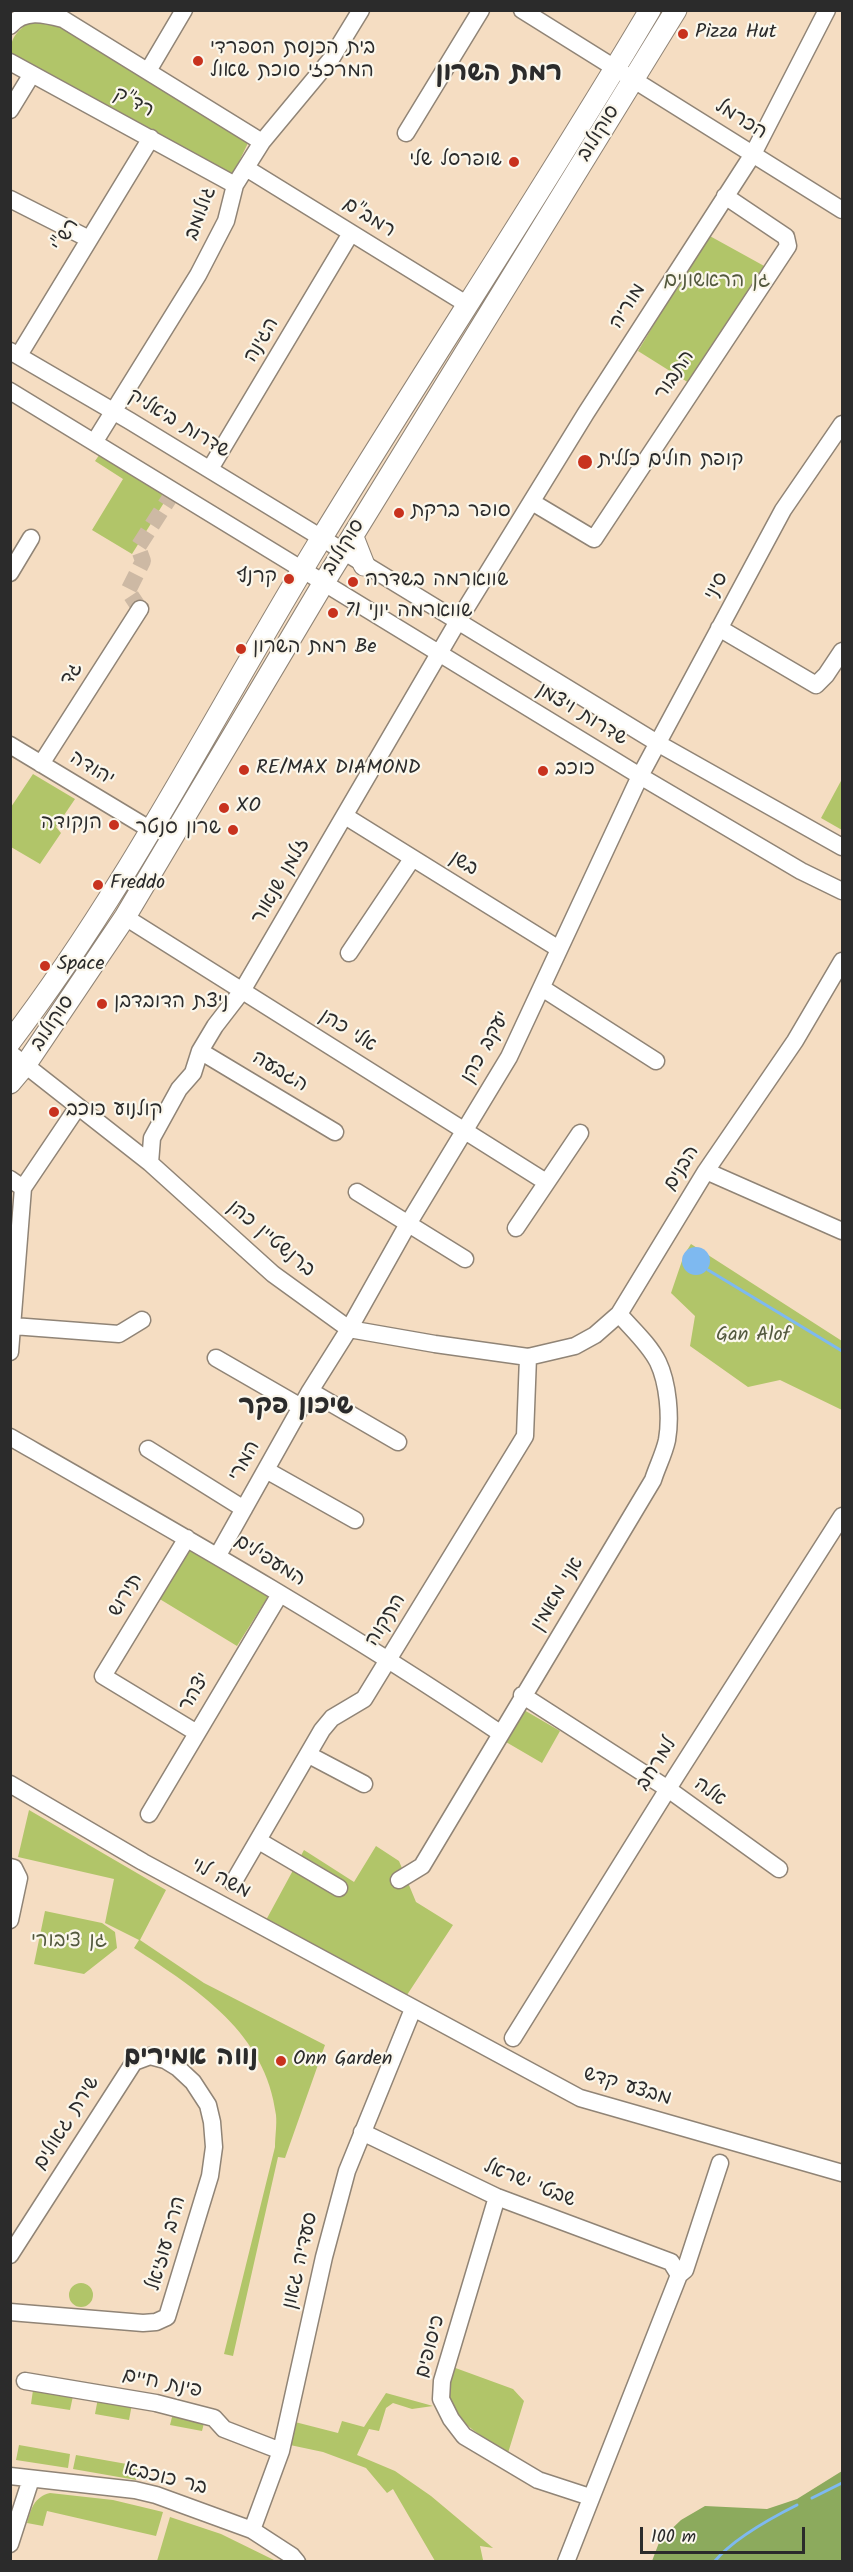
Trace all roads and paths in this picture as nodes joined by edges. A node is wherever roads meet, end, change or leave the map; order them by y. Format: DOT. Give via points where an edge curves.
graph roads {
  1 [pos="184,10"];
  2 [pos="361,10"];
  3 [pos="481,10"];
  4 [pos="522,10"];
  5 [pos="650,10"];
  6 [pos="676,10"];
  7 [pos="827,10"];
  8 [pos="65,15"];
  9 [pos="10,26"];
  10 [pos="10,62"];
  11 [pos="615,69"];
  12 [pos="148,71"];
  13 [pos="32,74"];
  14 [pos="634,80"];
  15 [pos="10,111"];
  16 [pos="406,133"];
  17 [pos="151,138"];
  18 [pos="262,142"];
  19 [pos="753,154"];
  20 [pos="246,168"];
  21 [pos="235,185"];
  22 [pos="725,196"];
  23 [pos="10,199"];
  24 [pos="843,210"];
  25 [pos="351,233"];
  26 [pos="89,239"];
  27 [pos="468,305"];
  28 [pos="15,353"];
  29 [pos="10,391"];
  30 [pos="113,410"];
  31 [pos="843,424"];
  32 [pos="95,441"];
  33 [pos="210,469"];
  34 [pos="532,502"];
  35 [pos="31,538"];
  36 [pos="321,538"];
  37 [pos="348,545"];
  38 [pos="364,565"];
  39 [pos="302,571"];
  40 [pos="11,572"];
  41 [pos="323,584"];
  42 [pos="140,609"];
  43 [pos="458,621"];
  44 [pos="720,628"];
  45 [pos="843,651"];
  46 [pos="439,654"];
  47 [pos="659,744"];
  48 [pos="10,745"];
  49 [pos="41,764"];
  50 [pos="640,776"];
  51 [pos="345,816"];
  52 [pos="151,830"];
  53 [pos="843,847"];
  54 [pos="411,858"];
  55 [pos="843,891"];
  56 [pos="125,917"];
  57 [pos="559,949"];
  58 [pos="349,953"];
  59 [pos="843,962"];
  60 [pos="542,988"];
  61 [pos="243,991"];
  62 [pos="17,1026"];
  63 [pos="10,1042"];
  64 [pos="200,1051"];
  65 [pos="18,1059"];
  66 [pos="656,1061"];
  67 [pos="10,1083"];
  68 [pos="77,1107"];
  69 [pos="464,1130"];
  70 [pos="335,1132"];
  71 [pos="580,1133"];
  72 [pos="150,1163"];
  73 [pos="706,1171"];
  74 [pos="546,1182"];
  75 [pos="17,1183"];
  76 [pos="357,1192"];
  77 [pos="408,1224"];
  78 [pos="516,1228"];
  79 [pos="843,1231"];
  80 [pos="465,1259"];
  81 [pos="619,1314"];
  82 [pos="142,1320"];
  83 [pos="13,1326"];
  84 [pos="349,1329"];
  85 [pos="10,1352"];
  86 [pos="528,1357"];
  87 [pos="216,1358"];
  88 [pos="310,1391"];
  89 [pos="301,1407"];
  90 [pos="10,1437"];
  91 [pos="398,1442"];
  92 [pos="148,1449"];
  93 [pos="266,1470"];
  94 [pos="244,1509"];
  95 [pos="843,1516"];
  96 [pos="355,1520"];
  97 [pos="187,1538"];
  98 [pos="218,1555"];
  99 [pos="280,1594"];
  100 [pos="387,1660"];
  101 [pos="522,1695"];
  102 [pos="197,1733"];
  103 [pos="500,1733"];
  104 [pos="309,1755"];
  105 [pos="10,1784"];
  106 [pos="364,1784"];
  107 [pos="668,1789"];
  108 [pos="148,1814"];
  109 [pos="259,1841"];
  110 [pos="13,1867"];
  111 [pos="779,1869"];
  112 [pos="399,1880"];
  113 [pos="234,1883"];
  114 [pos="339,1888"];
  115 [pos="10,1920"];
  116 [pos="413,2008"];
  117 [pos="513,2038"];
  118 [pos="150,2056"];
  119 [pos="362,2132"];
  120 [pos="720,2163"];
  121 [pos="843,2173"];
  122 [pos="497,2197"];
  123 [pos="10,2255"];
  124 [pos="679,2275"];
  125 [pos="10,2312"];
  126 [pos="25,2381"];
  127 [pos="281,2451"];
  128 [pos="10,2476"];
  129 [pos="31,2479"];
  130 [pos="590,2497"];
  131 [pos="252,2530"];
  132 [pos="10,2544"];
  133 [pos="297,2562"];
  134 [pos="566,2562"];
  1 -- 12 [label="street"];
  2 -- 18 [label="street, גולומב" via="330,59"];
  3 -- 16 [label="street"];
  4 -- 11 [label="street, הכרמל"];
  5 -- 11 [label="main road, סוקולוב"];
  6 -- 14 [label="main road, סוקולוב"];
  7 -- 19 [label="street, מוריה"];
  8 -- 9 [label="street" via="38,13 17,19"];
  8 -- 12 [label="street"];
  10 -- 13 [label="street, רד\"ק"];
  11 -- 14 [label="street, הכרמל"];
  11 -- 27 [label="main road, סוקולוב"];
  12 -- 18 [label="street"];
  13 -- 15 [label="street"];
  13 -- 17 [label="street, רד\"ק"];
  14 -- 19 [label="street, הכרמל"];
  14 -- 37 [label="main road, סוקולוב"];
  17 -- 21 [label="street, רד\"ק"];
  17 -- 26 [label="street, רש\"י"];
  18 -- 20 [label="street, גולומב"];
  19 -- 22 [label="street, מוריה"];
  19 -- 24 [label="street, הכרמל"];
  20 -- 21 [label="street, גולומב"];
  20 -- 25 [label="street, רמב\"ם"];
  21 -- 30 [label="street, גולומב" via="226,221 204,266"];
  22 -- 34 [label="street, מוריה"];
  22 -- 34 [label="street, התבור" via="774,226 786,237 788,246 594,539"];
  23 -- 26 [label="street"];
  25 -- 27 [label="street, רמב\"ם"];
  25 -- 33 [label="street, הגינה"];
  26 -- 28 [label="street, רש\"י"];
  27 -- 36 [label="main road, סוקולוב"];
  28 -- 30 [label="street, שדרות ביאליק"];
  29 -- 32 [label="street"];
  30 -- 32 [label="street, גולומב"];
  30 -- 33 [label="street, שדרות ביאליק"];
  31 -- 44 [label="street, סיני" via="783,510"];
  32 -- 39 [label="street"];
  33 -- 36 [label="street, שדרות ביאליק"];
  34 -- 43 [label="street, מוריה"];
  35 -- 40 [label="street"];
  36 -- 37 [label="street"];
  36 -- 39 [label="main road, סוקולוב"];
  37 -- 38 [label="main road"];
  37 -- 41 [label="main road, סוקולוב"];
  38 -- 43 [label="street, שדרות ויצמן"];
  39 -- 41 [label="street, שדרות ויצמן"];
  39 -- 52 [label="main road, סוקולוב"];
  41 -- 46 [label="street, שדרות ויצמן"];
  41 -- 56 [label="main road, סוקולוב"];
  42 -- 49 [label="street, גד"];
  43 -- 46 [label="street, זלמן שנאור"];
  43 -- 47 [label="street, שדרות ויצמן"];
  44 -- 45 [label="street" via="816,685"];
  44 -- 47 [label="street, סיני"];
  46 -- 50 [label="street, שדרות ויצמן"];
  46 -- 51 [label="street, זלמן שנאור"];
  47 -- 50 [label="street, סיני"];
  47 -- 53 [label="street, שדרות ויצמן"];
  48 -- 49 [label="street, יהודה"];
  49 -- 52 [label="street, יהודה"];
  50 -- 55 [label="street, שדרות ויצמן" via="801,871"];
  50 -- 57 [label="street, יעקב כהן"];
  51 -- 54 [label="street, בשן"];
  51 -- 61 [label="street, זלמן שנאור"];
  52 -- 62 [label="main road, סוקולוב" via="104,908"];
  54 -- 57 [label="street, בשן"];
  54 -- 58 [label="street"];
  56 -- 61 [label="street, אלי כהן"];
  56 -- 65 [label="main road, סוקולוב"];
  57 -- 60 [label="street, יעקב כהן"];
  59 -- 73 [label="street, הבנים" via="795,1041"];
  60 -- 66 [label="street"];
  60 -- 69 [label="street, יעקב כהן" via="508,1057"];
  61 -- 64 [label="street, זלמן שנאור"];
  61 -- 69 [label="street, אלי כהן"];
  62 -- 63 [label="main road, סוקולוב"];
  64 -- 70 [label="street, הגבעה"];
  64 -- 72 [label="street, זלמן שנאור" via="193,1073 179,1089 152,1138"];
  65 -- 67 [label="main road, סוקולוב"];
  65 -- 68 [label="street, ברנשטיין כהן"];
  68 -- 72 [label="street, ברנשטיין כהן"];
  68 -- 75 [label="street"];
  69 -- 74 [label="street, אלי כהן"];
  69 -- 77 [label="street, יעקב כהן"];
  71 -- 74 [label="street"];
  72 -- 84 [label="street, ברנשטיין כהן" via="273,1274"];
  73 -- 79 [label="street"];
  73 -- 81 [label="street, הבנים"];
  74 -- 78 [label="street"];
  75 -- 83 [label="street"];
  76 -- 77 [label="street"];
  77 -- 80 [label="street"];
  77 -- 84 [label="street, יעקב כהן"];
  81 -- 86 [label="street, הבנים" via="596,1335 575,1346"];
  81 -- 101 [label="street, אני מאמין" via="658,1363 668,1411 667,1440 653,1480"];
  82 -- 83 [label="street" via="119,1334"];
  83 -- 85 [label="street"];
  84 -- 86 [label="street, ברנשטיין כהן"];
  84 -- 88 [label="street, המרי"];
  86 -- 100 [label="street, התקוה" via="525,1436"];
  87 -- 89 [label="street"];
  88 -- 89 [label="street, המרי"];
  88 -- 91 [label="street"];
  89 -- 93 [label="street, המרי"];
  90 -- 97 [label="street, המעפילים"];
  92 -- 94 [label="street"];
  93 -- 94 [label="street, המרי"];
  93 -- 96 [label="street"];
  94 -- 98 [label="street, המרי"];
  95 -- 107 [label="street, למרחב"];
  97 -- 98 [label="street, המעפילים"];
  97 -- 102 [label="street, תירוש" via="103,1676"];
  98 -- 99 [label="street, המעפילים"];
  99 -- 100 [label="street, המעפילים"];
  99 -- 102 [label="street, יצהר"];
  100 -- 103 [label="street, המעפילים"];
  100 -- 104 [label="street, התקוה" via="364,1700 332,1718"];
  101 -- 103 [label="street, אני מאמין"];
  101 -- 107 [label="street, אלה"];
  102 -- 108 [label="street, יצהר"];
  103 -- 112 [label="street, אני מאמין" via="422,1866"];
  104 -- 106 [label="street"];
  104 -- 109 [label="street, התקוה"];
  105 -- 116 [label="street, משה לוי" via="143,1862"];
  107 -- 111 [label="street, אלה"];
  107 -- 117 [label="street, למרחב"];
  109 -- 113 [label="street, התקוה"];
  109 -- 114 [label="street"];
  110 -- 115 [label="street" via="19,1878"];
  116 -- 119 [label="street, סעדיה גאון"];
  116 -- 121 [label="street, מבצע קדש" via="580,2098"];
  118 -- 123 [label="street, שירת גאולים" via="129,2067"];
  118 -- 125 [label="street, הרב עוזיאל" via="165,2060 193,2082 208,2105 214,2147 210,2176 166,2317 143,2323"];
  119 -- 122 [label="street, שבטי ישראל"];
  119 -- 127 [label="street, סעדיה גאון" via="337,2203"];
  120 -- 124 [label="street" via="685,2270"];
  122 -- 124 [label="street, שבטי ישראל" via="670,2262"];
  122 -- 130 [label="street, כיסופים" via="442,2381 441,2399 464,2436 538,2480"];
  124 -- 130 [label="street"];
  126 -- 127 [label="street, פינת חיים" via="156,2403 214,2418 224,2429"];
  127 -- 131 [label="street, סעדיה גאון"];
  128 -- 129 [label="street, בר כוכבא"];
  129 -- 131 [label="street, בר כוכבא" via="135,2490 189,2505"];
  129 -- 132 [label="street"];
  130 -- 134 [label="street"];
  131 -- 133 [label="street, בר כוכבא"];
}
